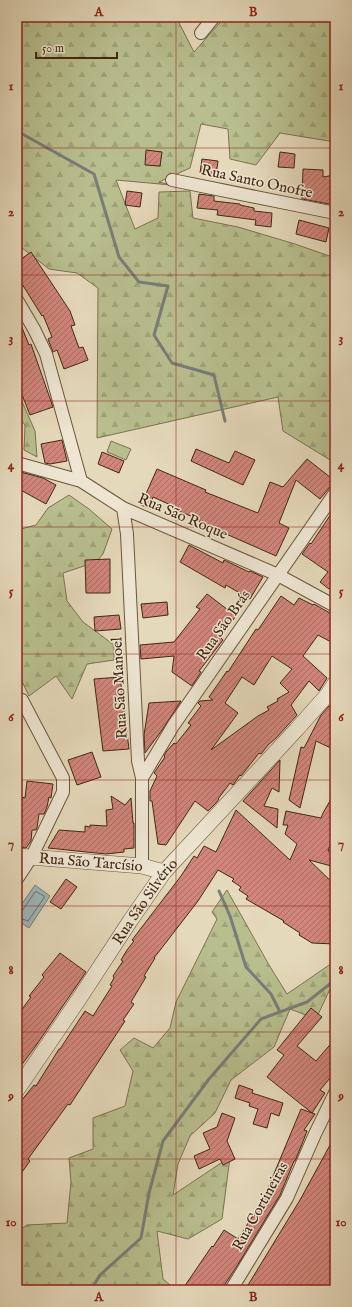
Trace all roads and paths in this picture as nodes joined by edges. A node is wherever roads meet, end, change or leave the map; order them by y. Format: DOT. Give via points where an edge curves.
graph roads {
  1 [pos="214,17"];
  2 [pos="201,33"];
  3 [pos="172,180"];
  4 [pos="335,213"];
  5 [pos="17,300"];
  6 [pos="17,463"];
  7 [pos="81,481"];
  8 [pos="335,493"];
  9 [pos="123,508"];
  10 [pos="278,575"];
  11 [pos="335,606"];
  12 [pos="335,683"];
  13 [pos="22,700"];
  14 [pos="142,778"];
  15 [pos="17,856"];
  16 [pos="32,856"];
  17 [pos="142,866"];
  18 [pos="164,872"];
  19 [pos="17,879"];
  20 [pos="17,1090"];
  21 [pos="335,1093"];
  22 [pos="232,1290"];
  1 -- 2 [label="street"];
  3 -- 4 [label="street, Rua Santo Onofre"];
  5 -- 7 [label="street" via="46,354"];
  6 -- 7 [label="street, Rua São Roque"];
  7 -- 9 [label="street, Rua São Roque"];
  8 -- 10 [label="street, Rua São Brás"];
  9 -- 10 [label="street, Rua São Roque"];
  9 -- 14 [label="street, Rua São Manoel" via="127,534 138,761"];
  10 -- 11 [label="street, Rua São Roque"];
  10 -- 14 [label="street, Rua São Brás" via="173,726"];
  12 -- 18 [label="street, Rua São Silvério" via="296,730"];
  13 -- 16 [label="street" via="63,778 63,792"];
  14 -- 17 [label="street, Rua São Manoel"];
  15 -- 16 [label="street, Rua São Tarcísio"];
  16 -- 17 [label="street, Rua São Tarcísio"];
  16 -- 19 [label="street"];
  17 -- 18 [label="street, Rua São Tarcísio"];
  18 -- 20 [label="street, Rua São Silvério"];
  21 -- 22 [label="street, Rua Cortineiras" via="287,1198"];
}
